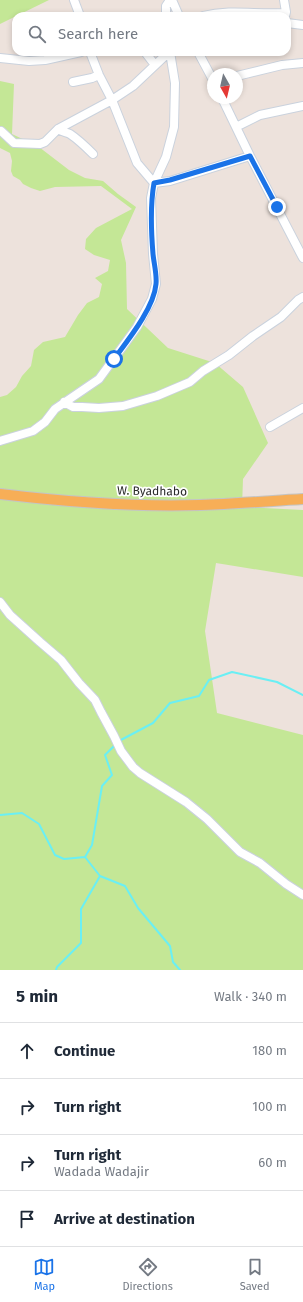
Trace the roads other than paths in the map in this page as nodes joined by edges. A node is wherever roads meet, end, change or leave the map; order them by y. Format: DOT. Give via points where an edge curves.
graph roads {
  1 [pos="74,0"];
  2 [pos="171,0"];
  3 [pos="284,0"];
  4 [pos="78,12"];
  5 [pos="166,12"];
  6 [pos="177,12"];
  7 [pos="285,12"];
  8 [pos="291,23"];
  9 [pos="303,24"];
  10 [pos="63,56"];
  11 [pos="92,56"];
  12 [pos="148,56"];
  13 [pos="165,56"];
  14 [pos="171,56"];
  15 [pos="200,56"];
  16 [pos="0,58"];
  17 [pos="303,63"];
  18 [pos="155,65"];
  19 [pos="207,69"];
  20 [pos="99,75"];
  21 [pos="243,75"];
  22 [pos="73,82"];
  23 [pos="112,100"];
  24 [pos="225,104"];
  25 [pos="303,106"];
  26 [pos="236,127"];
  27 [pos="58,129"];
  28 [pos="1,131"];
  29 [pos="93,154"];
  30 [pos="250,156"];
  31 [pos="154,183"];
  32 [pos="303,258"];
  33 [pos="303,296"];
  34 [pos="64,402"];
  35 [pos="303,408"];
  36 [pos="270,427"];
  37 [pos="0,441"];
  38 [pos="0,494"];
  39 [pos="303,500"];
  40 [pos="0,602"];
  41 [pos="303,895"];
  1 -- 4 [label="street"];
  2 -- 5 [label="street" via="166,6"];
  2 -- 6 [label="street"];
  3 -- 7 [label="street"];
  8 -- 9 [label="street"];
  10 -- 16 [label="street" via="29,61"];
  11 -- 20 [label="street"];
  12 -- 18 [label="street"];
  13 -- 18 [label="street"];
  14 -- 31 [label="street" via="175,83 174,127 166,156"];
  15 -- 19 [label="street"];
  17 -- 21 [label="street" via="282,65"];
  18 -- 23 [label="street" via="133,86"];
  20 -- 22 [label="street"];
  20 -- 23 [label="street"];
  23 -- 27 [label="street"];
  23 -- 31 [label="street" via="137,163"];
  24 -- 26 [label="street"];
  25 -- 26 [label="street" via="260,115"];
  26 -- 30 [label="street"];
  27 -- 28 [label="street" via="40,144 14,143"];
  27 -- 29 [label="street" via="69,133"];
  30 -- 31 [label="street"];
  30 -- 32 [label="street"];
  31 -- 34 [label="street" via="151,198 156,284 152,299 137,327 99,379"];
  33 -- 34 [label="street" via="281,317 190,382 157,396 123,406 82,408"];
  34 -- 37 [label="street" via="33,431"];
  35 -- 36 [label="street"];
  38 -- 39 [label="main road, W. Byadhabo" via="130,505"];
  40 -- 41 [label="street" via="10,615 61,660 95,700 120,751 133,767 186,802 240,852"];
}
